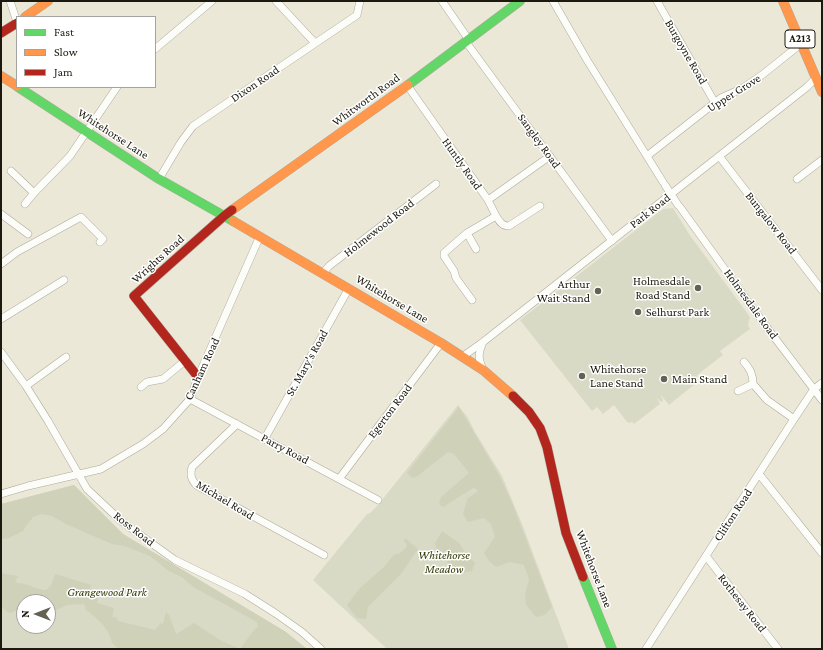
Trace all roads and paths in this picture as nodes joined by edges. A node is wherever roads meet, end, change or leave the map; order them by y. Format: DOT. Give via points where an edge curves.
graph roads {
  1 [pos="10,1"];
  2 [pos="48,1"];
  3 [pos="212,1"];
  4 [pos="276,1"];
  5 [pos="360,1"];
  6 [pos="442,1"];
  7 [pos="520,1"];
  8 [pos="553,1"];
  9 [pos="657,1"];
  10 [pos="783,1"];
  11 [pos="26,16"];
  12 [pos="16,19"];
  13 [pos="16,23"];
  14 [pos="1,34"];
  15 [pos="467,41"];
  16 [pos="315,43"];
  17 [pos="802,43"];
  18 [pos="156,49"];
  19 [pos="1,76"];
  20 [pos="819,76"];
  21 [pos="406,85"];
  22 [pos="16,86"];
  23 [pos="20,88"];
  24 [pos="116,88"];
  25 [pos="822,92"];
  26 [pos="715,103"];
  27 [pos="87,131"];
  28 [pos="550,156"];
  29 [pos="648,156"];
  30 [pos="720,156"];
  31 [pos="822,160"];
  32 [pos="11,171"];
  33 [pos="159,178"];
  34 [pos="798,179"];
  35 [pos="436,184"];
  36 [pos="34,193"];
  37 [pos="671,194"];
  38 [pos="488,200"];
  39 [pos="25,204"];
  40 [pos="540,206"];
  41 [pos="1,214"];
  42 [pos="224,216"];
  43 [pos="496,216"];
  44 [pos="467,233"];
  45 [pos="28,234"];
  46 [pos="260,236"];
  47 [pos="612,241"];
  48 [pos="100,242"];
  49 [pos="476,249"];
  50 [pos="1,264"];
  51 [pos="323,273"];
  52 [pos="64,280"];
  53 [pos="349,288"];
  54 [pos="822,290"];
  55 [pos="472,300"];
  56 [pos="1,319"];
  57 [pos="483,342"];
  58 [pos="442,343"];
  59 [pos="1,352"];
  60 [pos="462,356"];
  61 [pos="66,357"];
  62 [pos="186,360"];
  63 [pos="744,362"];
  64 [pos="483,370"];
  65 [pos="198,377"];
  66 [pos="822,383"];
  67 [pos="753,384"];
  68 [pos="26,386"];
  69 [pos="141,387"];
  70 [pos="814,389"];
  71 [pos="738,391"];
  72 [pos="190,399"];
  73 [pos="822,400"];
  74 [pos="794,419"];
  75 [pos="237,424"];
  76 [pos="265,438"];
  77 [pos="759,474"];
  78 [pos="79,475"];
  79 [pos="339,478"];
  80 [pos="1,494"];
  81 [pos="378,500"];
  82 [pos="822,553"];
  83 [pos="324,555"];
  84 [pos="706,556"];
  85 [pos="321,649"];
  86 [pos="612,649"];
  87 [pos="646,649"];
  88 [pos="778,649"];
  1 -- 12 [label="street"];
  2 -- 11 [label="main road"];
  3 -- 18 [label="street"];
  4 -- 16 [label="street"];
  5 -- 16 [label="street, Dixon Road" via="357,15"];
  6 -- 15 [label="street, Sangley Road"];
  7 -- 15 [label="main road, Whitworth Road"];
  8 -- 29 [label="street, Holmesdale Road"];
  9 -- 26 [label="street, Burgoyne Road"];
  10 -- 17 [label="main road, A213"];
  13 -- 14 [label="main road"];
  15 -- 21 [label="main road, Whitworth Road"];
  15 -- 28 [label="street, Sangley Road"];
  16 -- 33 [label="street, Dixon Road" via="193,126"];
  17 -- 20 [label="main road, A213"];
  17 -- 26 [label="street, Upper Grove" via="762,75"];
  19 -- 22 [label="main road, Whitehorse Lane"];
  20 -- 25 [label="main road, A213"];
  20 -- 30 [label="street, Park Road"];
  21 -- 38 [label="street, Huntly Road"];
  21 -- 42 [label="main road, Whitworth Road"];
  23 -- 27 [label="main road, Whitehorse Lane"];
  24 -- 27 [label="street"];
  26 -- 29 [label="street, Upper Grove"];
  27 -- 33 [label="main road, Whitehorse Lane"];
  27 -- 36 [label="street" via="70,156"];
  28 -- 38 [label="street, Huntly Road"];
  28 -- 47 [label="street, Sangley Road"];
  29 -- 37 [label="street, Holmesdale Road"];
  30 -- 37 [label="street, Park Road"];
  30 -- 54 [label="street, Bungalow Road"];
  31 -- 34 [label="street"];
  32 -- 36 [label="street"];
  33 -- 42 [label="main road, Whitehorse Lane"];
  35 -- 51 [label="street, Holmewood Road"];
  36 -- 39 [label="street"];
  37 -- 47 [label="street, Park Road"];
  37 -- 70 [label="street, Holmesdale Road"];
  38 -- 43 [label="street"];
  40 -- 43 [label="street" via="509,226 501,224"];
  41 -- 45 [label="street"];
  42 -- 46 [label="main road, Whitehorse Lane"];
  42 -- 62 [label="main road, Wrights Road" via="134,296"];
  43 -- 44 [label="street"];
  44 -- 49 [label="street"];
  44 -- 55 [label="street" via="444,253 444,256"];
  46 -- 51 [label="main road, Whitehorse Lane"];
  46 -- 65 [label="street, Canham Road"];
  47 -- 57 [label="street, Park Road"];
  48 -- 50 [label="street" via="103,239 81,217 17,252"];
  51 -- 53 [label="main road, Whitehorse Lane"];
  52 -- 56 [label="street"];
  53 -- 58 [label="main road, Whitehorse Lane"];
  53 -- 76 [label="street, St. Mary's Road"];
  57 -- 60 [label="street, Park Road"];
  57 -- 64 [label="street" via="479,352"];
  58 -- 60 [label="main road, Whitehorse Lane"];
  58 -- 79 [label="street, Egerton Road"];
  59 -- 68 [label="street, Ross Road"];
  60 -- 64 [label="main road, Whitehorse Lane"];
  61 -- 68 [label="street"];
  62 -- 65 [label="main road, Wrights Road"];
  62 -- 69 [label="street" via="163,378 147,382"];
  63 -- 67 [label="street" via="753,376"];
  64 -- 86 [label="main road, Whitehorse Lane" via="519,401 540,428 547,447 566,533"];
  65 -- 72 [label="street, Canham Road"];
  66 -- 70 [label="street, Clifton Road"];
  67 -- 71 [label="street"];
  67 -- 74 [label="street" via="767,400"];
  68 -- 78 [label="street, Ross Road"];
  70 -- 73 [label="street, Holmesdale Road"];
  70 -- 74 [label="street, Clifton Road"];
  72 -- 75 [label="street, Parry Road"];
  72 -- 78 [label="street, Canham Road" via="163,429 143,444 101,469"];
  74 -- 77 [label="street, Clifton Road"];
  75 -- 76 [label="street, Parry Road"];
  75 -- 83 [label="street, Michael Road" via="192,467 192,480 196,485"];
  76 -- 79 [label="street, Parry Road"];
  77 -- 82 [label="street"];
  77 -- 84 [label="street, Clifton Road"];
  78 -- 80 [label="street, Canham Road"];
  78 -- 85 [label="street, Ross Road" via="87,489 120,520 147,540 175,560 245,594 302,632"];
  79 -- 81 [label="street, Parry Road"];
  84 -- 87 [label="street, Clifton Road"];
  84 -- 88 [label="street, Rothesay Road"];
}
